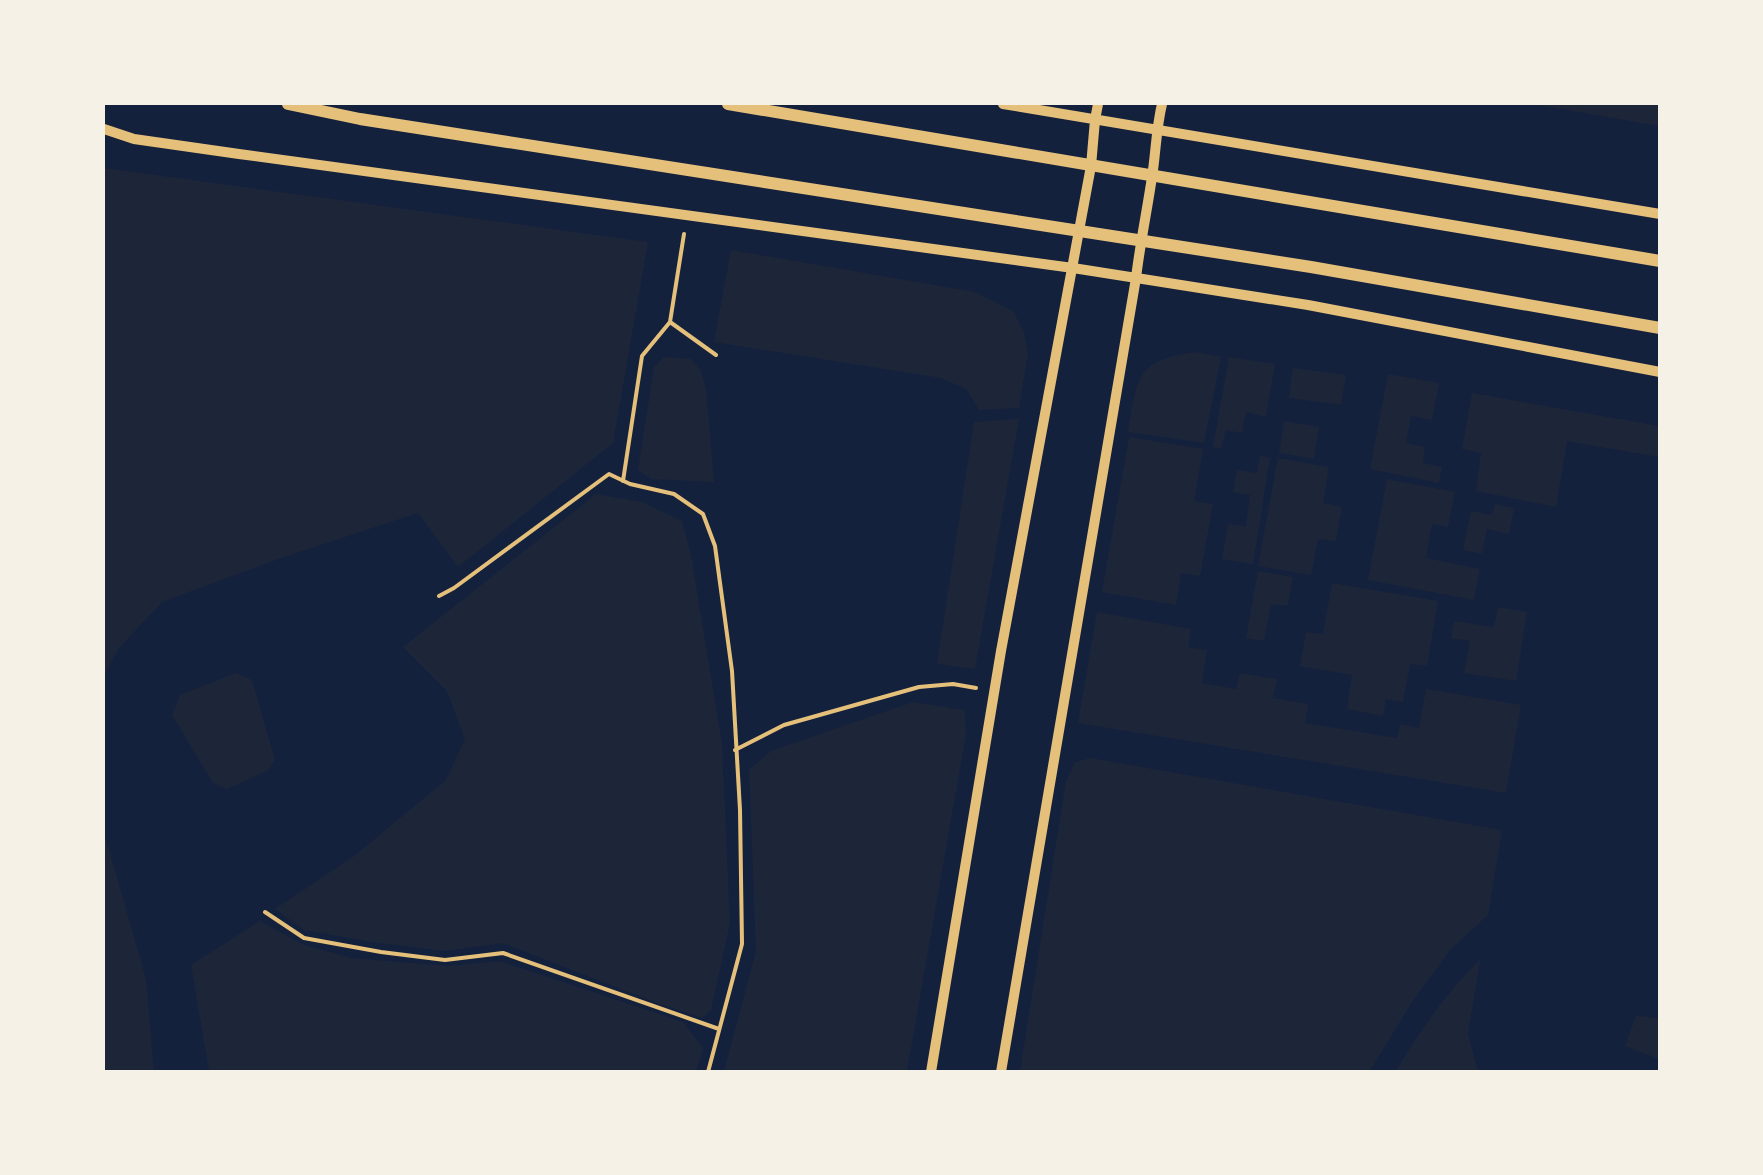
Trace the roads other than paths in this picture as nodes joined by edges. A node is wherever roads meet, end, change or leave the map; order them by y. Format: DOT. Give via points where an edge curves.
graph roads {
  1 [pos="288,104"];
  2 [pos="728,104"];
  3 [pos="1003,104"];
  4 [pos="1098,104"];
  5 [pos="1162,104"];
  6 [pos="1095,120"];
  7 [pos="104,129"];
  8 [pos="1156,130"];
  9 [pos="1091,166"];
  10 [pos="1152,176"];
  11 [pos="1659,214"];
  12 [pos="1080,230"];
  13 [pos="1141,240"];
  14 [pos="1659,261"];
  15 [pos="1073,268"];
  16 [pos="1136,278"];
  17 [pos="1659,328"];
  18 [pos="1659,372"];
  19 [pos="931,1071"];
  20 [pos="1001,1071"];
  1 -- 12 [label="main road" via="360,119"];
  2 -- 9 [label="main road"];
  3 -- 6 [label="street"];
  4 -- 6 [label="street"];
  5 -- 8 [label="street"];
  6 -- 8 [label="street"];
  6 -- 9 [label="street"];
  7 -- 15 [label="street" via="134,139 215,151"];
  8 -- 10 [label="street"];
  8 -- 11 [label="street"];
  9 -- 10 [label="main road"];
  9 -- 12 [label="street"];
  10 -- 13 [label="street"];
  10 -- 14 [label="main road"];
  12 -- 13 [label="main road"];
  12 -- 15 [label="street"];
  13 -- 16 [label="street"];
  13 -- 17 [label="main road"];
  15 -- 16 [label="street"];
  15 -- 19 [label="street"];
  16 -- 18 [label="street" via="1308,305"];
  16 -- 20 [label="street"];
}
